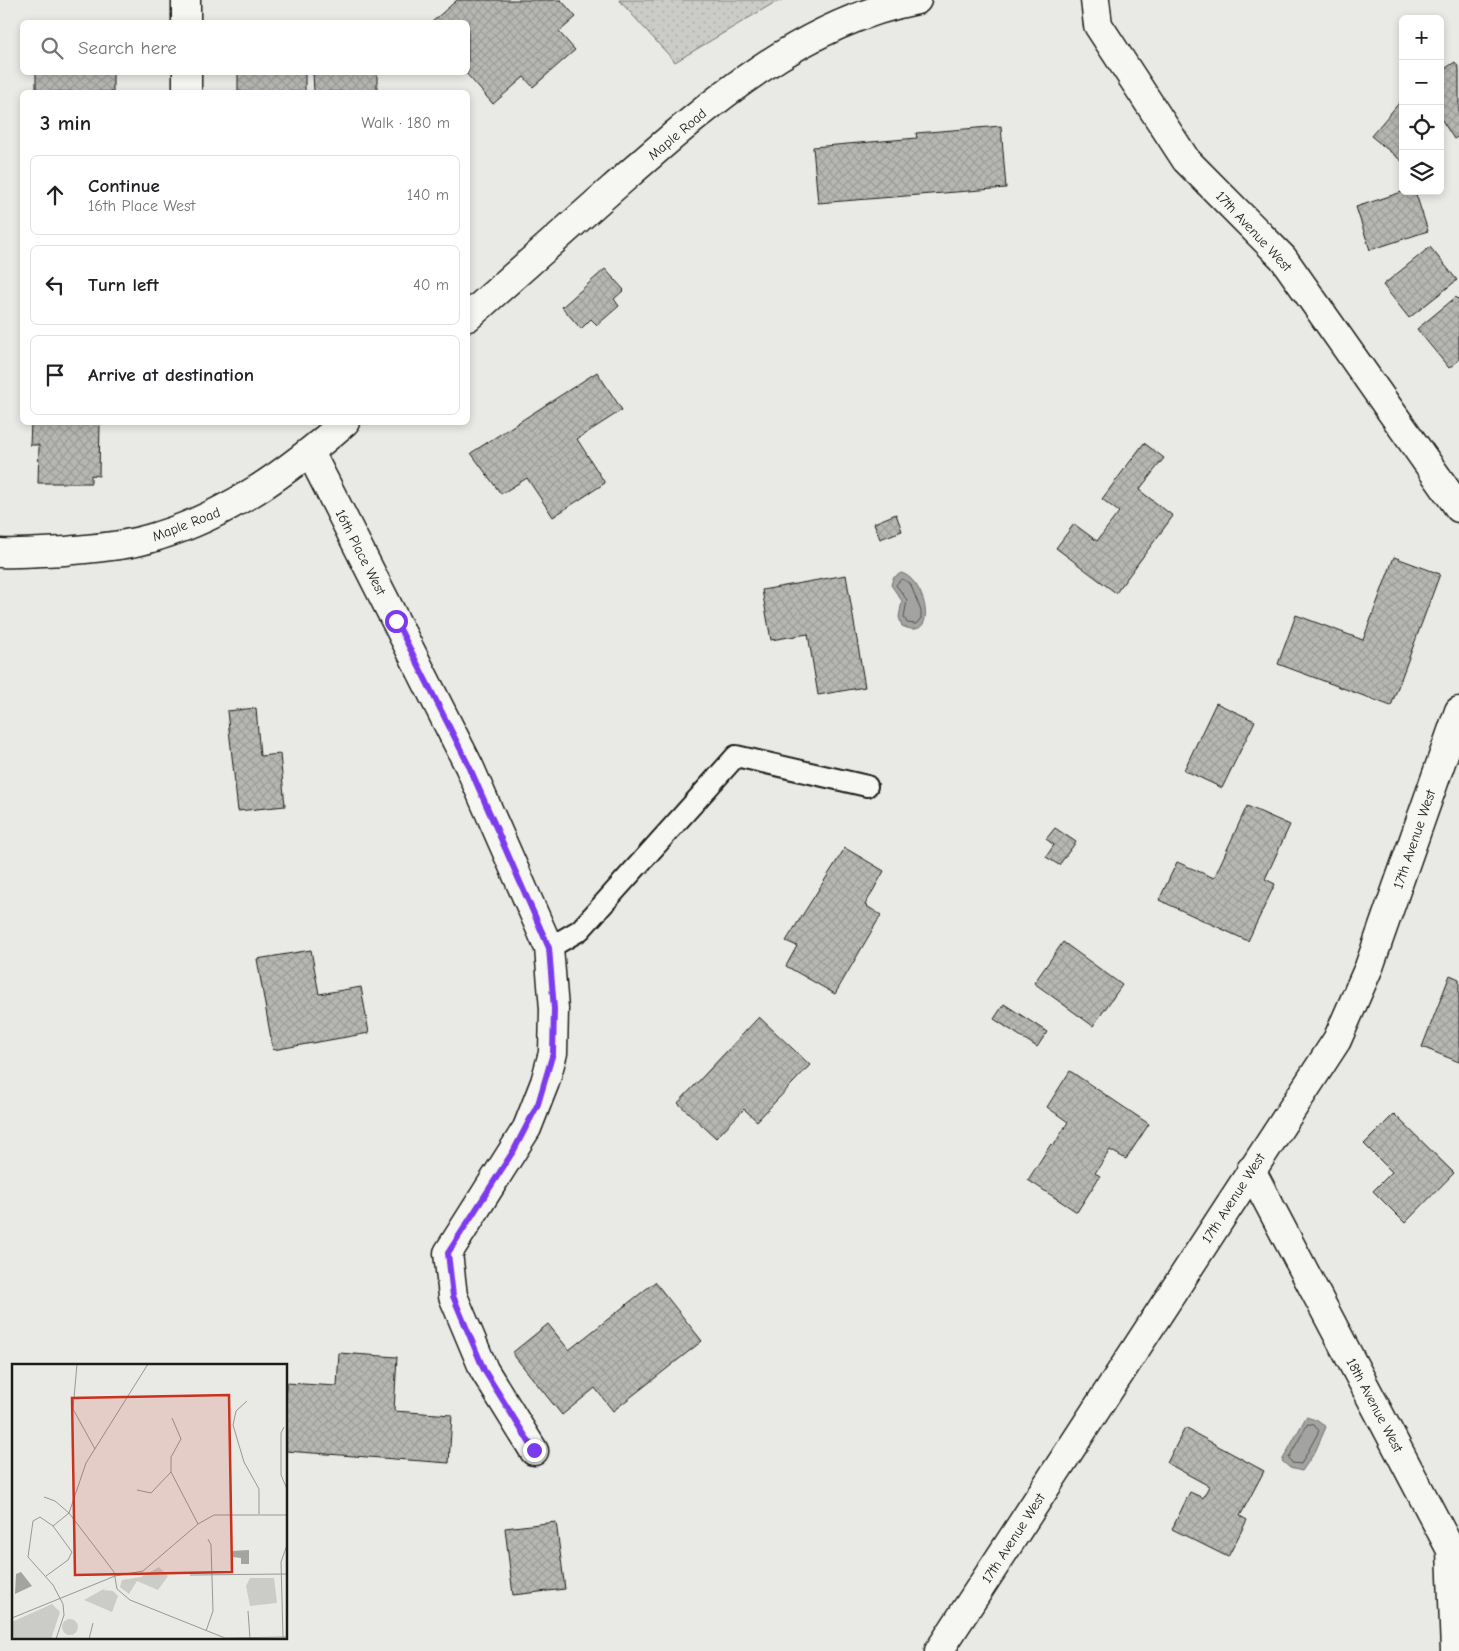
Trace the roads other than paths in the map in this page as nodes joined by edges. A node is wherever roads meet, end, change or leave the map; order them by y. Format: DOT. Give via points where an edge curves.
graph roads {
  1 [pos="186,0"];
  2 [pos="917,0"];
  3 [pos="1095,0"];
  4 [pos="186,20"];
  5 [pos="187,75"];
  6 [pos="187,90"];
  7 [pos="470,315"];
  8 [pos="342,425"];
  9 [pos="310,452"];
  10 [pos="1459,508"];
  11 [pos="0,553"];
  12 [pos="1459,711"];
  13 [pos="867,786"];
  14 [pos="549,948"];
  15 [pos="1251,1170"];
  16 [pos="534,1450"];
  17 [pos="940,1651"];
  18 [pos="1455,1651"];
  1 -- 4 [label="street"];
  2 -- 7 [label="street, Maple Road" via="893,4 825,29 743,81 670,138"];
  3 -- 10 [label="street, 17th Avenue West" via="1098,25 1186,160 1283,258"];
  5 -- 6 [label="street"];
  8 -- 9 [label="street, Maple Road"];
  9 -- 11 [label="street, Maple Road" via="224,510 157,537 89,549"];
  9 -- 14 [label="street, 16th Place West" via="469,766"];
  12 -- 15 [label="street, 17th Avenue West" via="1369,967 1337,1040"];
  13 -- 14 [label="lane" via="736,756 580,930"];
  14 -- 16 [label="street, 16th Place West" via="554,1009 553,1053 538,1104 514,1150 448,1253 453,1296 484,1370"];
  15 -- 17 [label="street, 17th Avenue West"];
  15 -- 18 [label="street, 18th Avenue West" via="1451,1550"];
}
